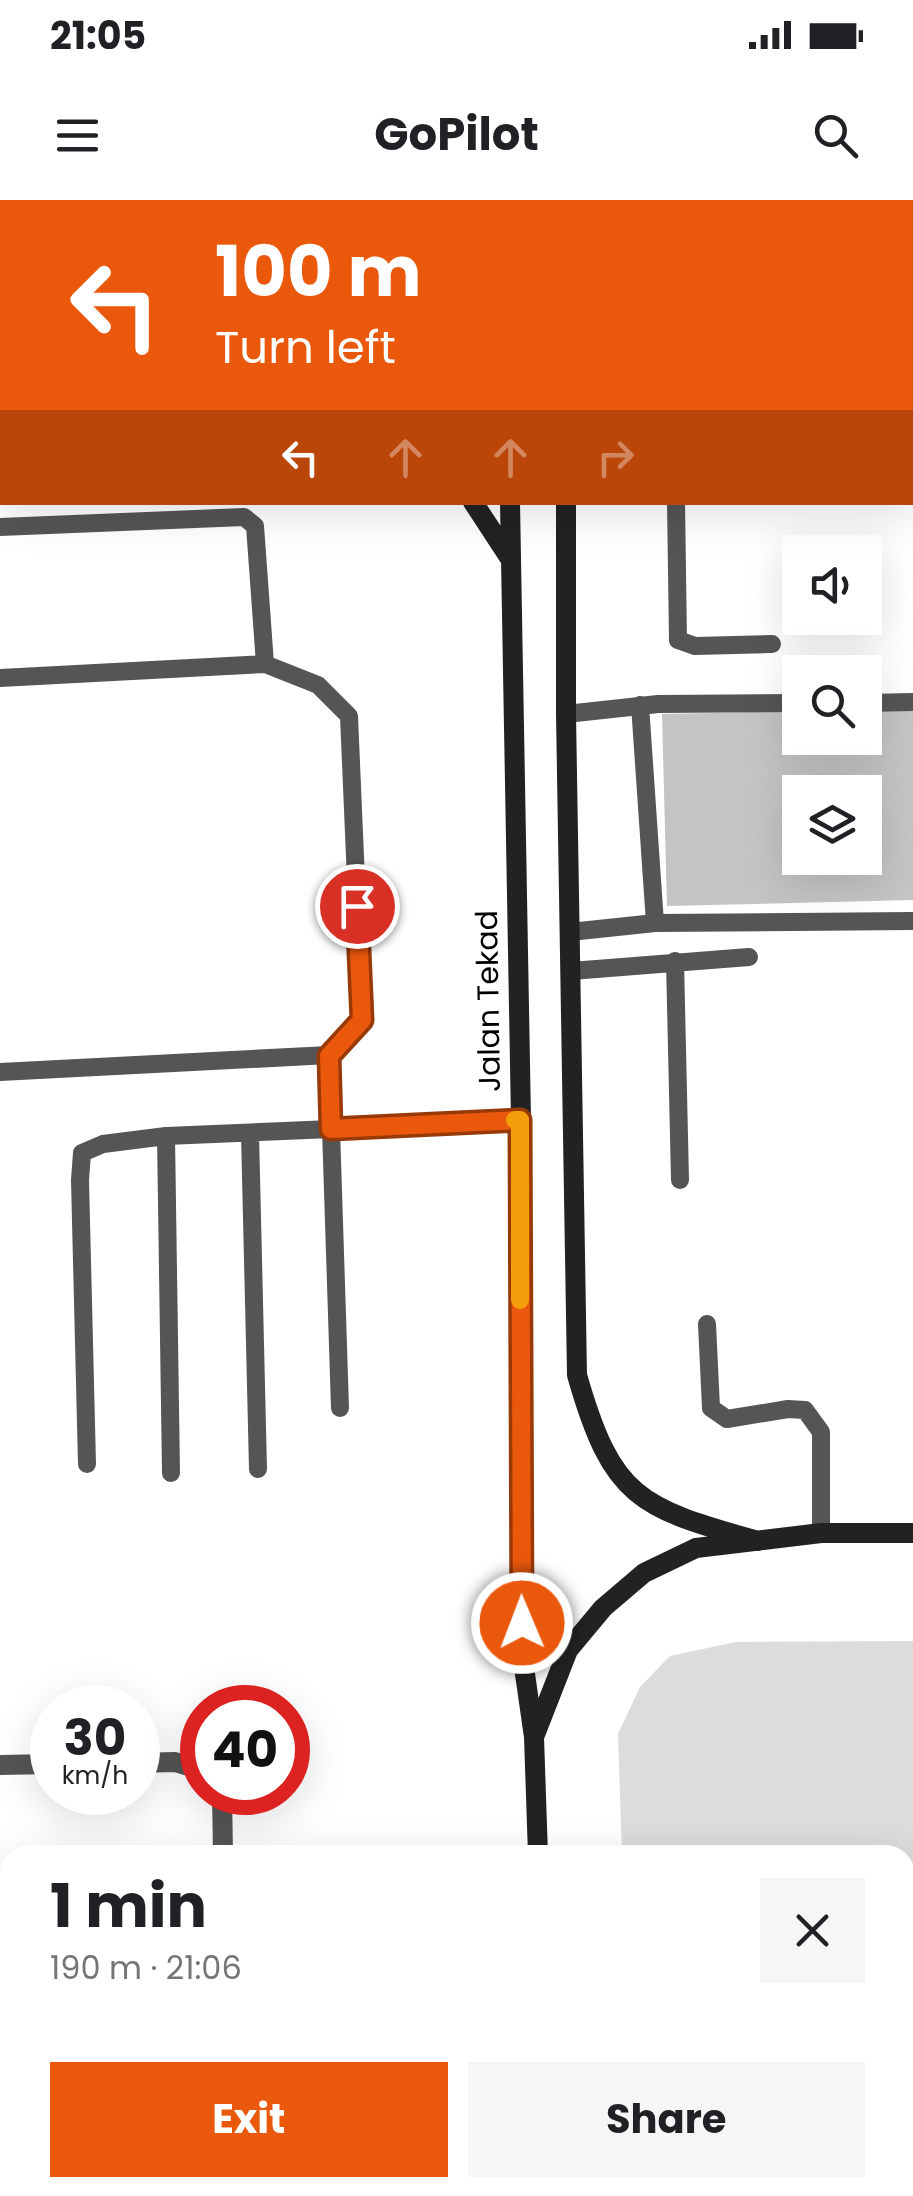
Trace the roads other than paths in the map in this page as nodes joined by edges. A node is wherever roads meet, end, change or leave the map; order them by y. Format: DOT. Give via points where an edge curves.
graph roads {
  1 [pos="475,505"];
  2 [pos="510,505"];
  3 [pos="566,505"];
  4 [pos="676,505"];
  5 [pos="244,510"];
  6 [pos="0,528"];
  7 [pos="510,559"];
  8 [pos="772,644"];
  9 [pos="265,664"];
  10 [pos="0,678"];
  11 [pos="913,702"];
  12 [pos="782,703"];
  13 [pos="882,703"];
  14 [pos="640,706"];
  15 [pos="566,714"];
  16 [pos="913,922"];
  17 [pos="655,923"];
  18 [pos="570,932"];
  19 [pos="749,957"];
  20 [pos="675,961"];
  21 [pos="570,971"];
  22 [pos="329,1056"];
  23 [pos="0,1072"];
  24 [pos="520,1120"];
  25 [pos="331,1129"];
  26 [pos="250,1134"];
  27 [pos="166,1136"];
  28 [pos="680,1180"];
  29 [pos="706,1324"];
  30 [pos="340,1408"];
  31 [pos="86,1464"];
  32 [pos="258,1469"];
  33 [pos="170,1474"];
  34 [pos="821,1533"];
  35 [pos="913,1533"];
  36 [pos="758,1541"];
  37 [pos="534,1738"];
  38 [pos="30,1764"];
  39 [pos="0,1765"];
  40 [pos="222,1815"];
  41 [pos="223,1845"];
  42 [pos="538,1845"];
  1 -- 7 [label="street"];
  2 -- 7 [label="street, Jalan Tekad"];
  3 -- 15 [label="street"];
  4 -- 8 [label="lane" via="678,640 695,646"];
  5 -- 6 [label="lane"];
  5 -- 9 [label="lane" via="255,526"];
  7 -- 24 [label="street, Jalan Tekad"];
  9 -- 10 [label="lane"];
  9 -- 22 [label="lane" via="318,685 349,716 362,1020"];
  11 -- 13 [label="lane"];
  12 -- 14 [label="lane"];
  14 -- 15 [label="lane"];
  14 -- 17 [label="lane"];
  15 -- 18 [label="street"];
  16 -- 17 [label="lane"];
  17 -- 18 [label="lane"];
  18 -- 21 [label="street"];
  19 -- 20 [label="lane"];
  20 -- 21 [label="lane"];
  20 -- 28 [label="lane"];
  21 -- 36 [label="street" via="577,1375 593,1432 615,1472 647,1502"];
  22 -- 23 [label="lane"];
  22 -- 25 [label="lane"];
  24 -- 25 [label="lane"];
  24 -- 37 [label="street, Jalan Tekad" via="522,1660"];
  25 -- 26 [label="lane"];
  25 -- 30 [label="lane"];
  26 -- 27 [label="lane"];
  26 -- 32 [label="lane"];
  27 -- 31 [label="lane" via="82,1153"];
  27 -- 33 [label="lane"];
  29 -- 34 [label="lane" via="711,1408 728,1419 805,1410 821,1432"];
  34 -- 35 [label="street"];
  34 -- 36 [label="street"];
  36 -- 37 [label="street" via="696,1548 644,1573 604,1608 568,1650"];
  37 -- 42 [label="street, Jalan Tekad"];
  38 -- 39 [label="street"];
  40 -- 41 [label="street"];
}
